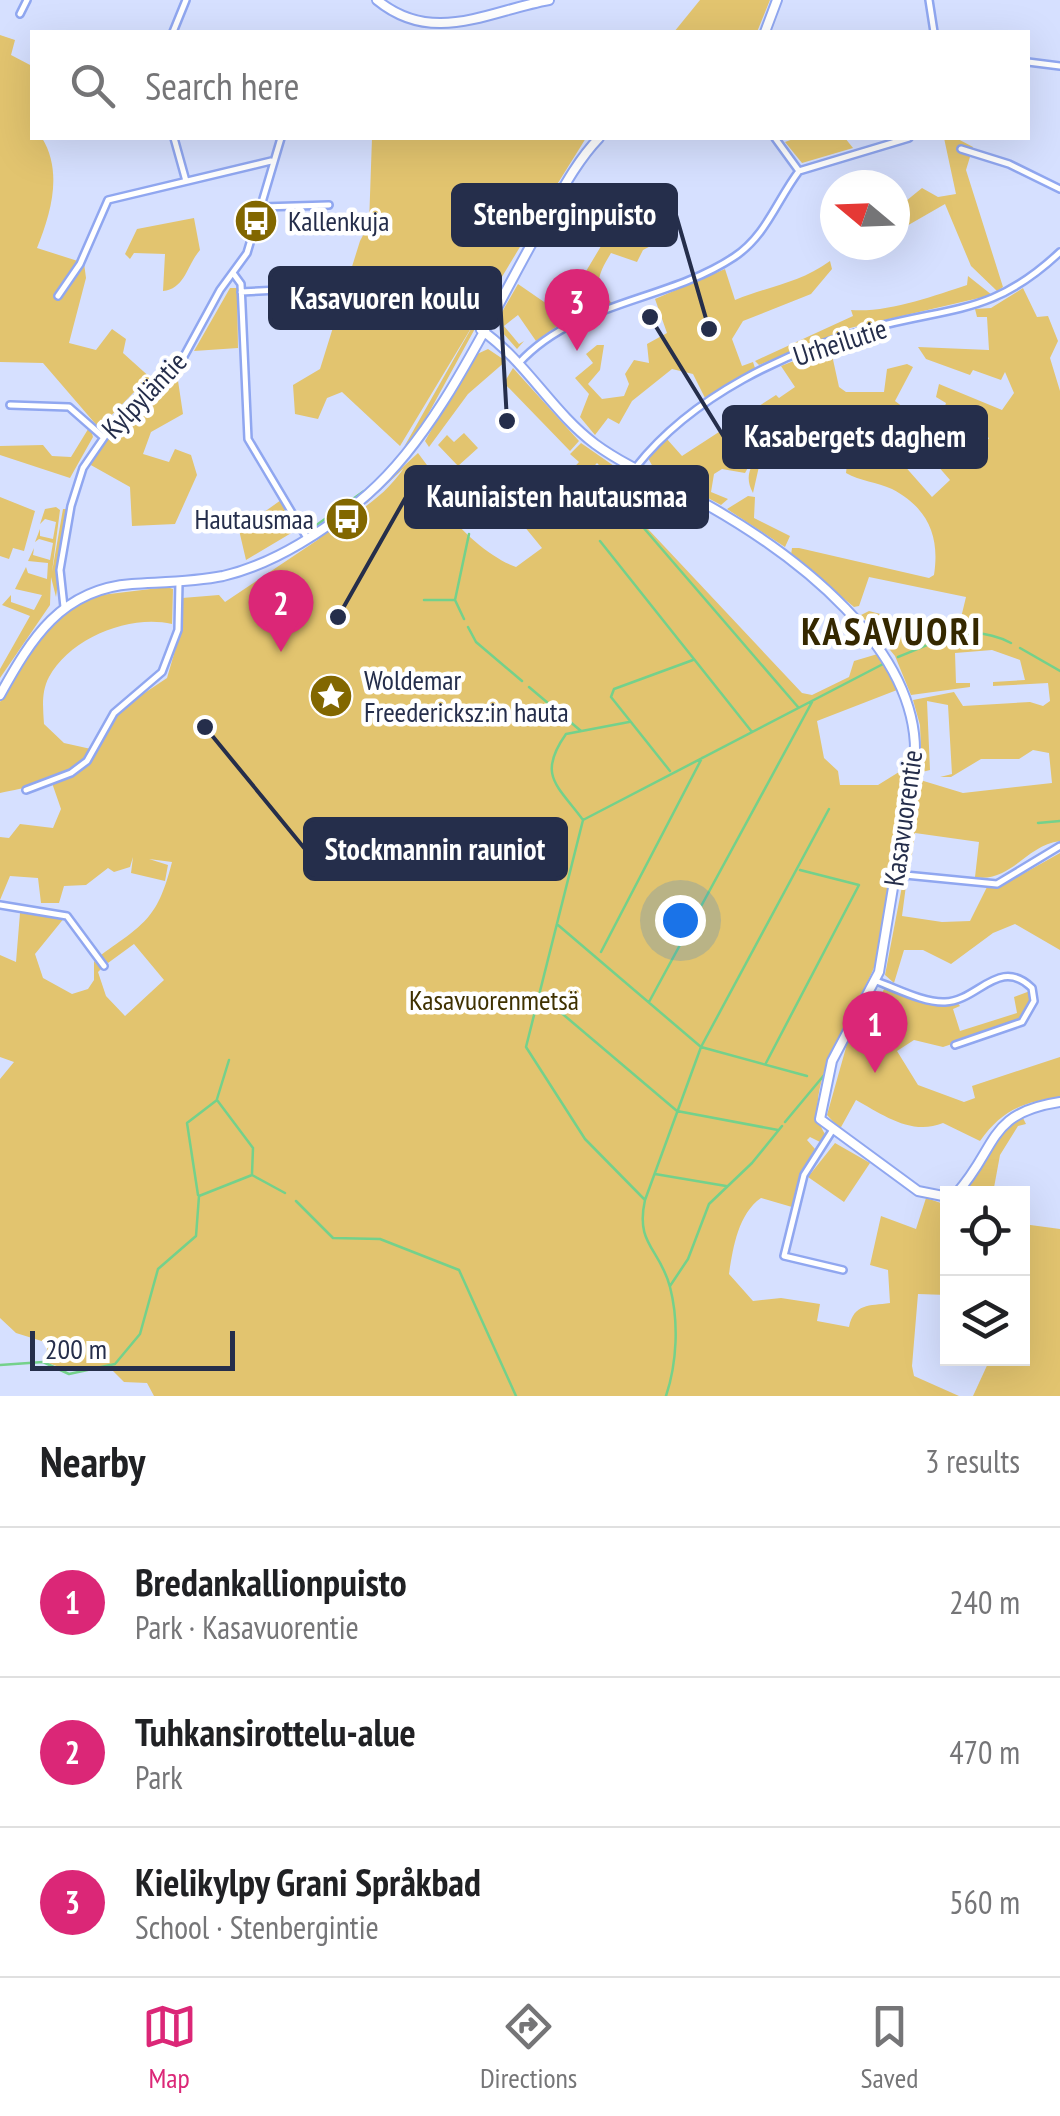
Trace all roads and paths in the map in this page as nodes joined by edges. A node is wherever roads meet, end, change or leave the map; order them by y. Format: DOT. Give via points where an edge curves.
graph roads {
  1 [pos="27,0"];
  2 [pos="186,0"];
  3 [pos="377,0"];
  4 [pos="778,0"];
  5 [pos="930,0"];
  6 [pos="547,1"];
  7 [pos="20,14"];
  8 [pos="450,29"];
  9 [pos="173,30"];
  10 [pos="767,30"];
  11 [pos="934,30"];
  12 [pos="1030,62"];
  13 [pos="1060,66"];
  14 [pos="175,140"];
  15 [pos="280,140"];
  16 [pos="598,140"];
  17 [pos="777,140"];
  18 [pos="902,140"];
  19 [pos="961,149"];
  20 [pos="271,161"];
  21 [pos="800,171"];
  22 [pos="186,181"];
  23 [pos="1060,189"];
  24 [pos="329,206"];
  25 [pos="262,207"];
  26 [pos="1060,252"];
  27 [pos="232,274"];
  28 [pos="299,289"];
  29 [pos="241,292"];
  30 [pos="58,296"];
  31 [pos="481,330"];
  32 [pos="519,362"];
  33 [pos="10,406"];
  34 [pos="102,436"];
  35 [pos="636,467"];
  36 [pos="306,538"];
  37 [pos="179,582"];
  38 [pos="64,606"];
  39 [pos="0,695"];
  40 [pos="26,790"];
  41 [pos="1060,846"];
  42 [pos="895,874"];
  43 [pos="0,906"];
  44 [pos="104,966"];
  45 [pos="876,981"];
  46 [pos="955,1045"];
  47 [pos="1060,1102"];
  48 [pos="832,1132"];
  49 [pos="961,1186"];
  50 [pos="940,1196"];
  51 [pos="843,1270"];
  1 -- 7 [label="street"];
  2 -- 9 [label="street"];
  3 -- 8 [label="street"];
  4 -- 10 [label="street"];
  5 -- 11 [label="street"];
  6 -- 8 [label="street"];
  12 -- 13 [label="street"];
  14 -- 22 [label="street"];
  15 -- 20 [label="street, Kylpyläntie"];
  16 -- 31 [label="street" via="572,173"];
  17 -- 21 [label="street"];
  18 -- 21 [label="street"];
  19 -- 23 [label="street"];
  20 -- 22 [label="street"];
  20 -- 25 [label="street, Kylpyläntie"];
  21 -- 32 [label="street" via="772,217 735,256 554,330"];
  22 -- 30 [label="street" via="106,202"];
  24 -- 25 [label="street"];
  25 -- 27 [label="street, Kylpyläntie" via="252,244"];
  26 -- 35 [label="street, Urheilutie" via="996,300 858,332 749,378 666,433"];
  27 -- 29 [label="street"];
  27 -- 34 [label="street, Kylpyläntie" via="174,370"];
  28 -- 29 [label="street"];
  29 -- 36 [label="street" via="248,439"];
  31 -- 32 [label="street, Kasavuorentie"];
  31 -- 36 [label="street" via="425,430 395,468"];
  32 -- 35 [label="street, Kasavuorentie" via="585,436"];
  33 -- 34 [label="street" via="69,407"];
  34 -- 38 [label="street, Kylpyläntie" via="74,493 60,570"];
  35 -- 42 [label="street, Kasavuorentie" via="714,508 780,555 884,651 915,739"];
  36 -- 37 [label="street" via="245,570"];
  37 -- 38 [label="street" via="105,588"];
  37 -- 40 [label="street" via="175,649 162,672 114,713 86,761"];
  38 -- 39 [label="street" via="29,644"];
  41 -- 42 [label="street" via="996,884"];
  42 -- 45 [label="street, Kasavuorentie"];
  43 -- 44 [label="street" via="62,913"];
  45 -- 46 [label="street" via="942,1002 1000,976 1032,988 1034,1000 1022,1022"];
  45 -- 48 [label="street, Kasavuorentie" via="832,1061 820,1114"];
  47 -- 49 [label="street" via="1028,1108 1004,1122"];
  48 -- 50 [label="street" via="918,1192"];
  48 -- 51 [label="street" via="804,1175 784,1256"];
}
